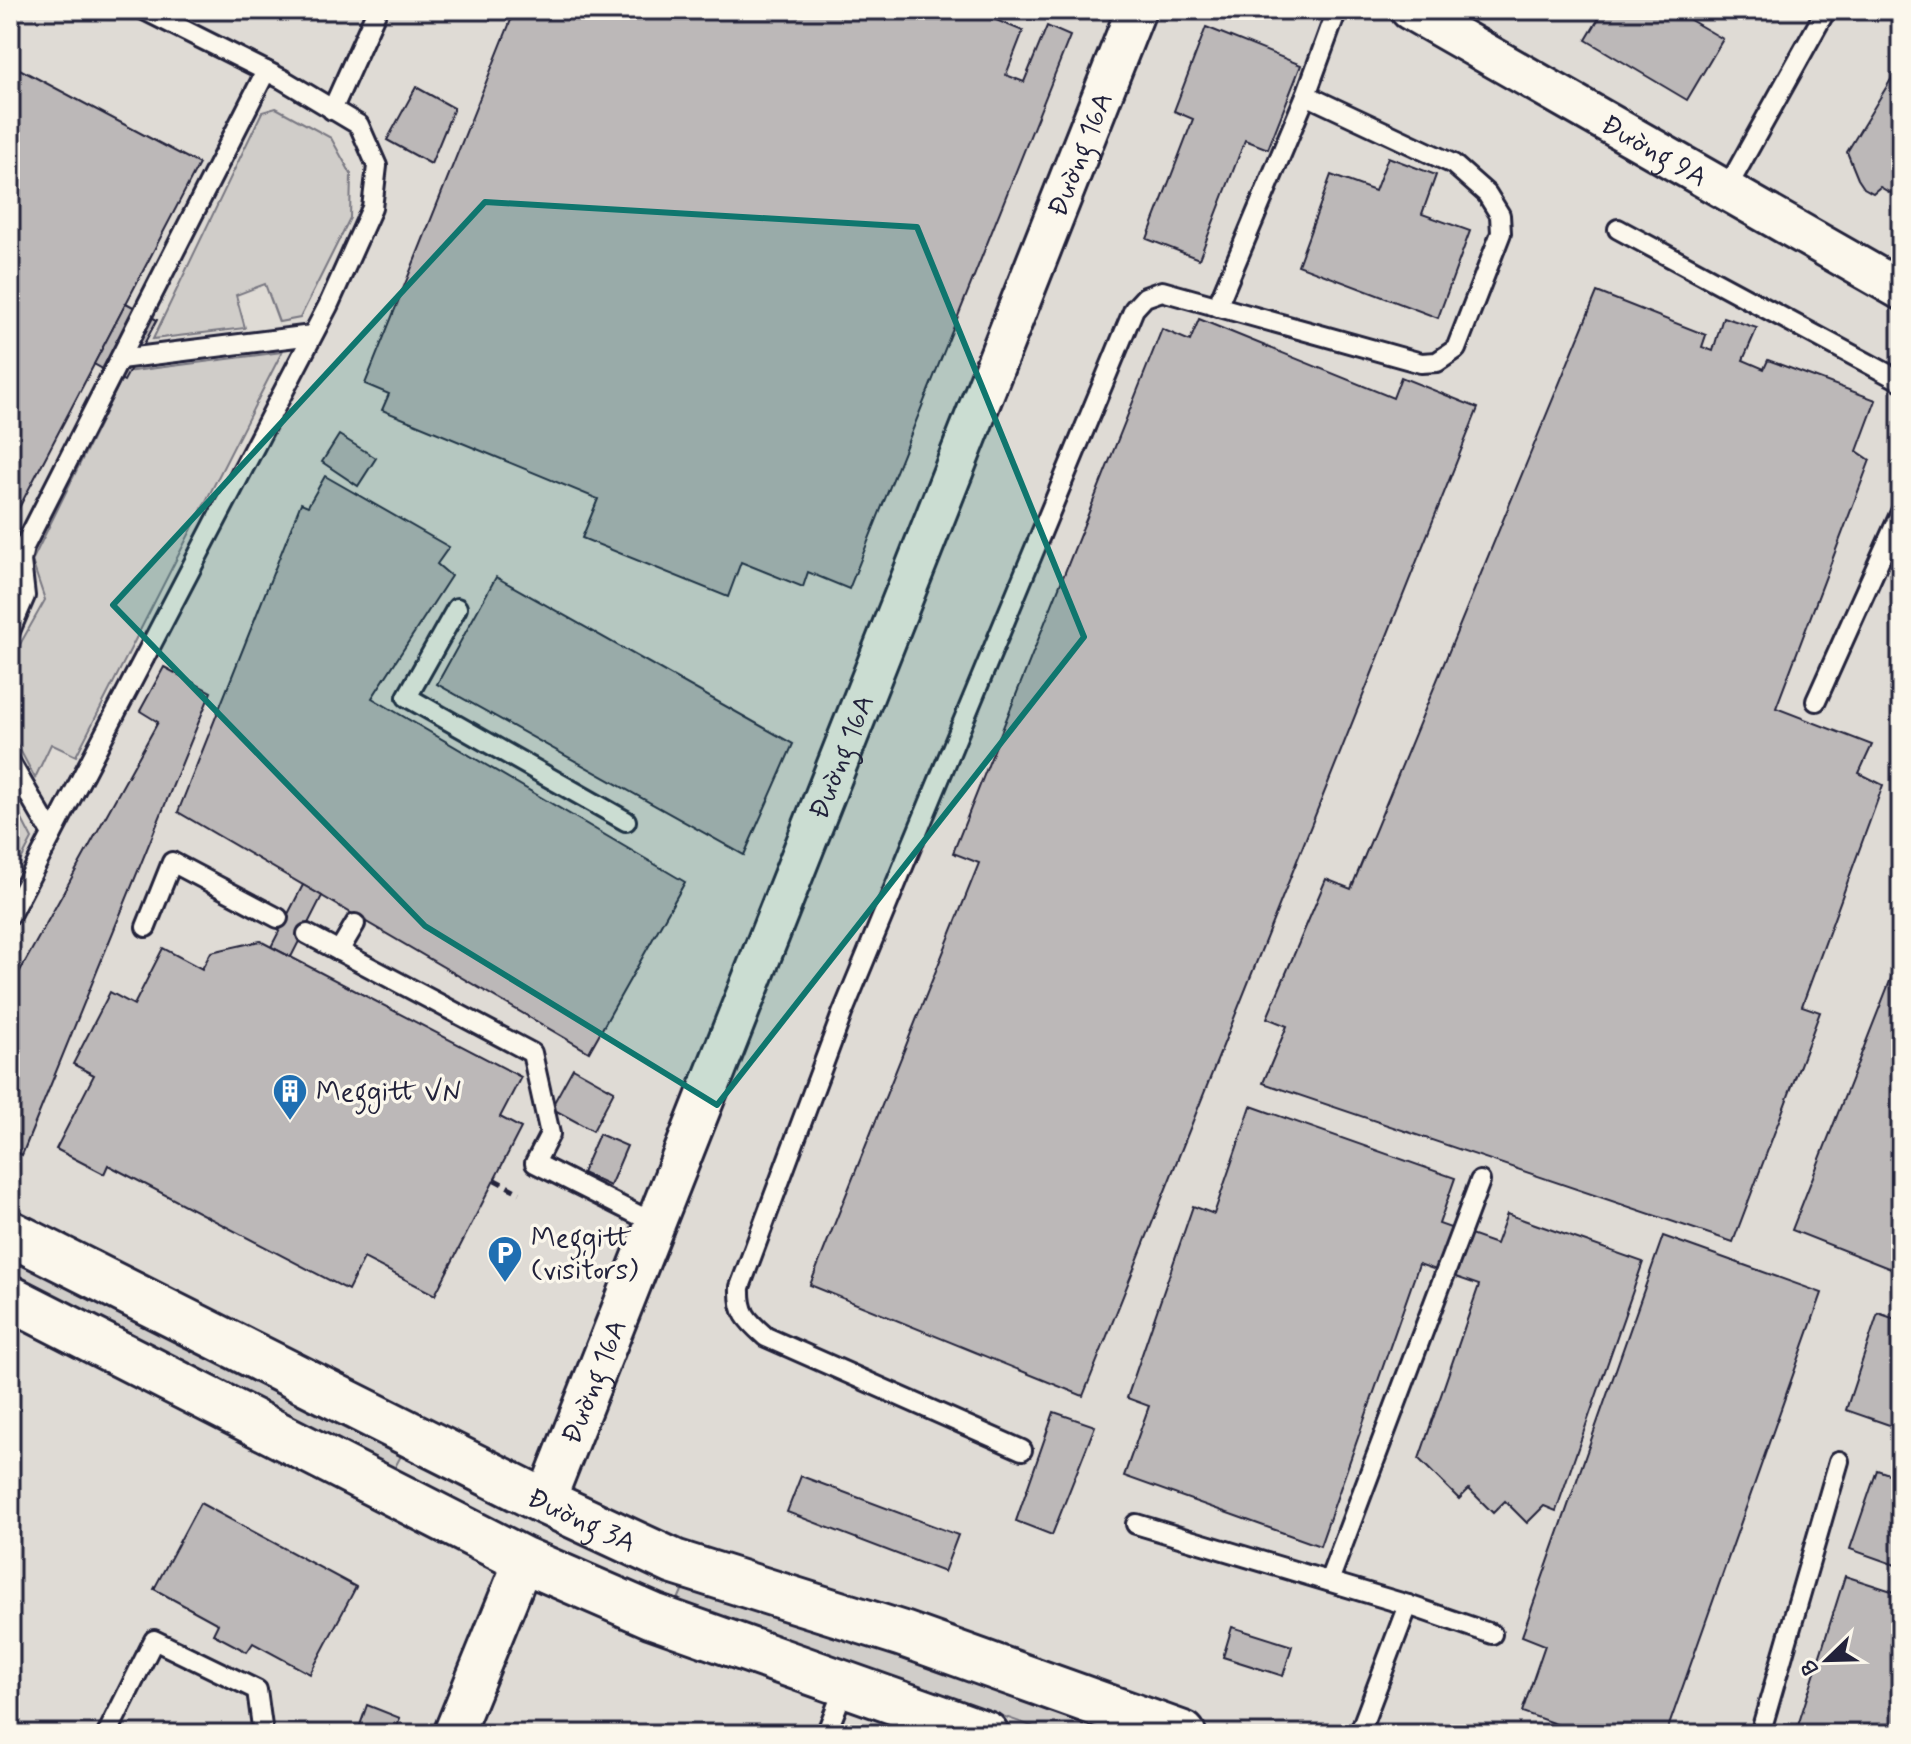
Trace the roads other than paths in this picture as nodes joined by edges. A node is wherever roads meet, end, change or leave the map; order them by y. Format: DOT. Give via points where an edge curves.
graph roads {
  1 [pos="144,10"];
  2 [pos="377,10"];
  3 [pos="1136,10"];
  4 [pos="1337,10"];
  5 [pos="1410,10"];
  6 [pos="1826,10"];
  7 [pos="266,71"];
  8 [pos="1306,95"];
  9 [pos="332,110"];
  10 [pos="1726,190"];
  11 [pos="1618,229"];
  12 [pos="1901,290"];
  13 [pos="1217,307"];
  14 [pos="312,335"];
  15 [pos="120,359"];
  16 [pos="1901,381"];
  17 [pos="1901,512"];
  18 [pos="457,608"];
  19 [pos="10,631"];
  20 [pos="1816,701"];
  21 [pos="10,762"];
  22 [pos="626,821"];
  23 [pos="52,834"];
  24 [pos="10,915"];
  25 [pos="278,918"];
  26 [pos="355,924"];
  27 [pos="146,927"];
  28 [pos="307,934"];
  29 [pos="339,951"];
  30 [pos="1480,1181"];
  31 [pos="654,1223"];
  32 [pos="10,1233"];
  33 [pos="10,1298"];
  34 [pos="1022,1450"];
  35 [pos="1839,1461"];
  36 [pos="545,1502"];
  37 [pos="1136,1524"];
  38 [pos="524,1560"];
  39 [pos="1329,1581"];
  40 [pos="1408,1605"];
  41 [pos="1492,1634"];
  42 [pos="845,1686"];
  43 [pos="107,1734"];
  44 [pos="263,1734"];
  45 [pos="453,1734"];
  46 [pos="826,1734"];
  47 [pos="986,1734"];
  48 [pos="1183,1734"];
  49 [pos="1359,1734"];
  50 [pos="1760,1734"];
  1 -- 7 [label="lane"];
  2 -- 9 [label="lane"];
  3 -- 31 [label="street, Đường 16A"];
  4 -- 8 [label="lane"];
  5 -- 10 [label="street, Đường 9A"];
  6 -- 10 [label="lane"];
  7 -- 9 [label="lane"];
  7 -- 15 [label="lane"];
  8 -- 13 [label="lane"];
  8 -- 13 [label="lane" via="1453,164 1487,194 1500,215 1501,233 1456,349 1437,362 1421,363"];
  9 -- 14 [label="lane" via="359,125 377,166 372,208"];
  10 -- 12 [label="street, Đường 9A"];
  11 -- 16 [label="lane"];
  13 -- 34 [label="lane" via="1162,291 1145,297 1134,309 842,1014 740,1287 739,1306 766,1337"];
  14 -- 15 [label="lane"];
  14 -- 23 [label="lane"];
  15 -- 19 [label="lane" via="24,547 25,596"];
  17 -- 20 [label="lane"];
  18 -- 22 [label="lane" via="407,697 463,738"];
  21 -- 23 [label="lane"];
  23 -- 24 [label="lane"];
  25 -- 27 [label="lane" via="172,862"];
  26 -- 29 [label="lane"];
  28 -- 29 [label="lane"];
  29 -- 31 [label="lane" via="532,1053 550,1134 535,1163"];
  30 -- 39 [label="lane"];
  31 -- 36 [label="street, Đường 16A"];
  32 -- 36 [label="street, Đường 3A"];
  33 -- 38 [label="street, Đường 3A"];
  35 -- 50 [label="lane"];
  36 -- 38 [label="street"];
  36 -- 48 [label="street, Đường 3A" via="674,1562 903,1634"];
  37 -- 39 [label="lane"];
  38 -- 42 [label="street, Đường 3A" via="653,1616"];
  38 -- 45 [label="street"];
  39 -- 40 [label="lane"];
  40 -- 41 [label="lane"];
  40 -- 49 [label="lane"];
  42 -- 46 [label="lane"];
  42 -- 47 [label="street, Đường 3A"];
  43 -- 44 [label="lane" via="154,1640 257,1690"];
}
